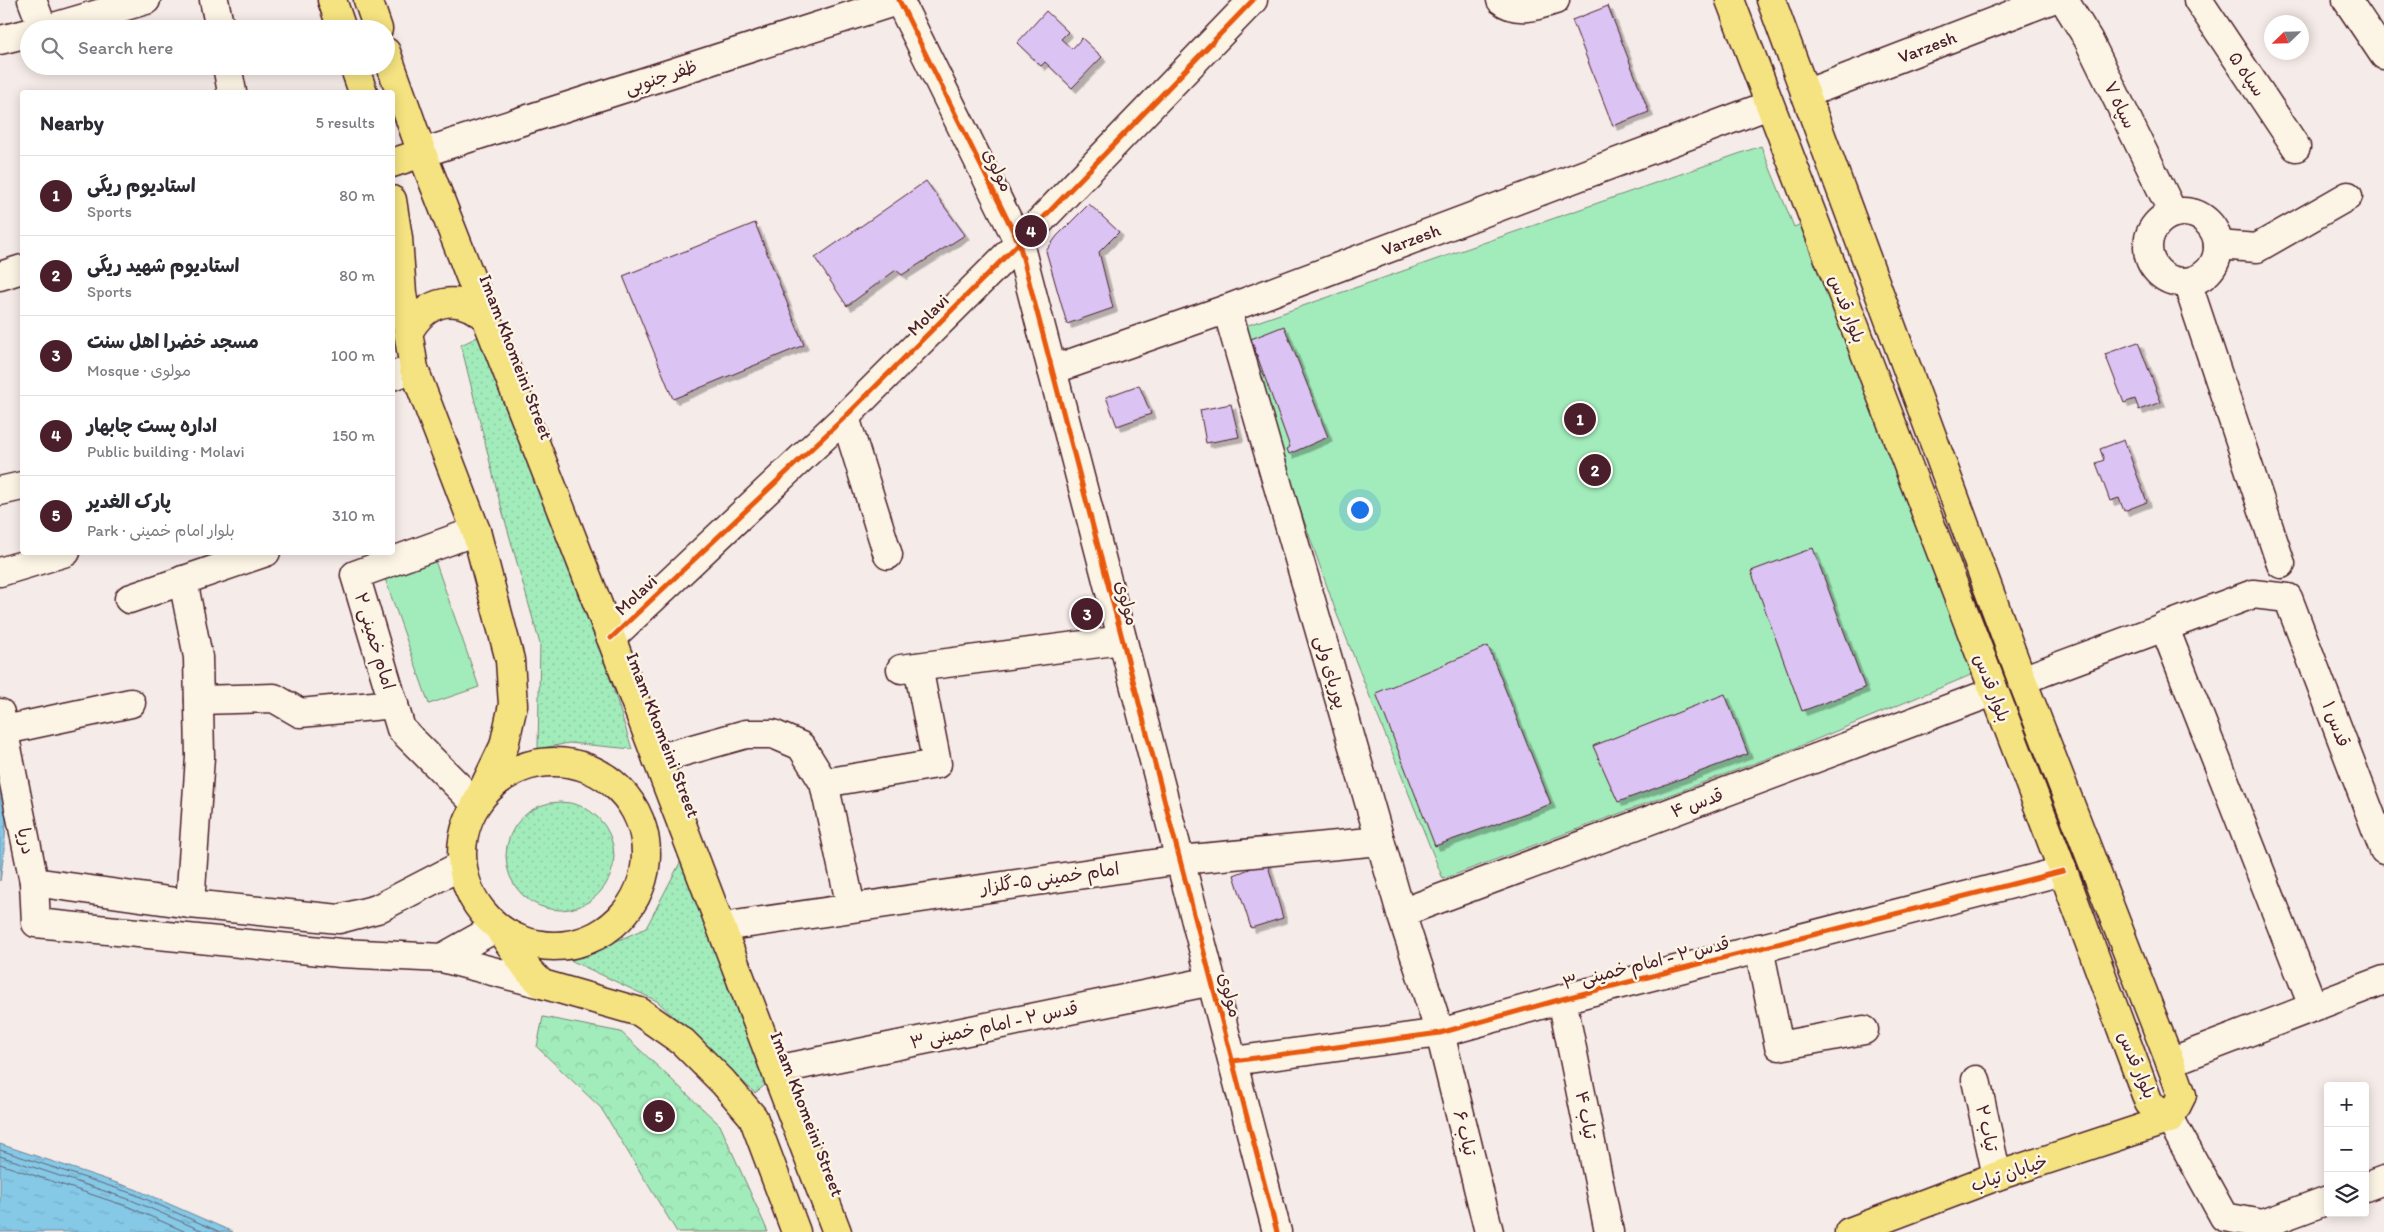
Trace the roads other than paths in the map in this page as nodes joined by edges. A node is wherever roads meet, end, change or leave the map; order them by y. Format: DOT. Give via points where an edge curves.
graph roads {
  1 [pos="32,0"];
  2 [pos="146,0"];
  3 [pos="214,0"];
  4 [pos="332,0"];
  5 [pos="368,0"];
  6 [pos="900,0"];
  7 [pos="1253,0"];
  8 [pos="1501,0"];
  9 [pos="1555,0"];
  10 [pos="1730,0"];
  11 [pos="1771,0"];
  12 [pos="2050,0"];
  13 [pos="2064,0"];
  14 [pos="2198,0"];
  15 [pos="2347,0"];
  16 [pos="40,20"];
  17 [pos="78,20"];
  18 [pos="218,20"];
  19 [pos="339,20"];
  20 [pos="375,20"];
  21 [pos="20,35"];
  22 [pos="0,40"];
  23 [pos="2384,55"];
  24 [pos="229,75"];
  25 [pos="357,75"];
  26 [pos="394,75"];
  27 [pos="232,90"];
  28 [pos="362,90"];
  29 [pos="1805,94"];
  30 [pos="1770,105"];
  31 [pos="2296,147"];
  32 [pos="422,153"];
  33 [pos="395,162"];
  34 [pos="2348,196"];
  35 [pos="2173,213"];
  36 [pos="395,219"];
  37 [pos="1019,244"];
  38 [pos="2218,245"];
  39 [pos="20,270"];
  40 [pos="0,276"];
  41 [pos="2187,282"];
  42 [pos="1227,309"];
  43 [pos="487,319"];
  44 [pos="408,333"];
  45 [pos="1052,370"];
  46 [pos="403,372"];
  47 [pos="845,417"];
  48 [pos="20,487"];
  49 [pos="0,492"];
  50 [pos="476,531"];
  51 [pos="56,555"];
  52 [pos="257,555"];
  53 [pos="888,555"];
  54 [pos="2281,564"];
  55 [pos="0,572"];
  56 [pos="183,580"];
  57 [pos="129,599"];
  58 [pos="2164,626"];
  59 [pos="611,638"];
  60 [pos="1122,640"];
  61 [pos="2022,680"];
  62 [pos="1993,692"];
  63 [pos="199,700"];
  64 [pos="131,703"];
  65 [pos="394,704"];
  66 [pos="3,722"];
  67 [pos="657,759"];
  68 [pos="824,784"];
  69 [pos="2376,803"];
  70 [pos="476,804"];
  71 [pos="638,814"];
  72 [pos="679,816"];
  73 [pos="1380,841"];
  74 [pos="2384,850"];
  75 [pos="1180,860"];
  76 [pos="462,864"];
  77 [pos="2063,871"];
  78 [pos="34,882"];
  79 [pos="190,904"];
  80 [pos="851,907"];
  81 [pos="1401,913"];
  82 [pos="339,919"];
  83 [pos="497,927"];
  84 [pos="722,927"];
  85 [pos="1759,948"];
  86 [pos="341,953"];
  87 [pos="442,958"];
  88 [pos="2384,980"];
  89 [pos="1212,981"];
  90 [pos="542,984"];
  91 [pos="1562,999"];
  92 [pos="2313,1006"];
  93 [pos="1864,1030"];
  94 [pos="1440,1033"];
  95 [pos="1233,1061"];
  96 [pos="2170,1062"];
  97 [pos="776,1070"];
  98 [pos="1976,1080"];
  99 [pos="788,1103"];
  100 [pos="753,1117"];
  101 [pos="2170,1119"];
  102 [pos="1997,1176"];
  103 [pos="2384,1180"];
  104 [pos="2369,1185"];
  105 [pos="2324,1201"];
  106 [pos="796,1232"];
  107 [pos="837,1232"];
  108 [pos="1277,1232"];
  109 [pos="1489,1232"];
  110 [pos="1609,1232"];
  111 [pos="1849,1232"];
  1 -- 16 [label="street"];
  2 -- 17 [label="street"];
  3 -- 18 [label="street"];
  4 -- 19 [label="main road"];
  5 -- 20 [label="main road"];
  6 -- 32 [label="street, ظفر جنوبی"];
  6 -- 37 [label="street, مولوی"];
  7 -- 37 [label="street, Molavi"];
  8 -- 9 [label="street" via="1509,6 1536,7"];
  10 -- 30 [label="main road, بلوار قدس"];
  11 -- 29 [label="main road, بلوار قدس"];
  12 -- 29 [label="street, Varzesh"];
  13 -- 35 [label="street, سپاه ۷" via="2088,39"];
  14 -- 31 [label="street, سپاه ۵"];
  15 -- 23 [label="street"];
  21 -- 22 [label="street"];
  24 -- 27 [label="street"];
  25 -- 28 [label="main road"];
  26 -- 32 [label="main road, Imam Khomeini Street"];
  29 -- 30 [label="main road"];
  29 -- 61 [label="main road, بلوار قدس"];
  30 -- 42 [label="street, Varzesh"];
  30 -- 62 [label="main road, بلوار قدس"];
  32 -- 33 [label="main road"];
  32 -- 43 [label="main road, Imam Khomeini Street"];
  34 -- 38 [label="street" via="2257,248"];
  35 -- 38 [label="street" via="2194,213 2203,218 2211,225"];
  35 -- 41 [label="street" via="2163,217 2152,229 2147,243 2148,254 2158,272 2176,282"];
  36 -- 44 [label="main road"];
  37 -- 45 [label="street, مولوی"];
  37 -- 47 [label="street, Molavi"];
  38 -- 41 [label="street" via="2218,254 2210,270"];
  39 -- 40 [label="street"];
  41 -- 54 [label="street"];
  42 -- 45 [label="street, Varzesh"];
  42 -- 73 [label="street, پوریای ولی"];
  43 -- 44 [label="main road" via="466,305 441,303 421,314"];
  43 -- 59 [label="main road, Imam Khomeini Street"];
  44 -- 46 [label="main road"];
  45 -- 60 [label="street, مولوی"];
  46 -- 50 [label="main road"];
  47 -- 53 [label="street"];
  47 -- 59 [label="street, Molavi"];
  48 -- 49 [label="street"];
  50 -- 65 [label="street, امام خمینی ۲" via="355,575"];
  50 -- 70 [label="main road" via="510,660 513,705 504,746"];
  51 -- 55 [label="street"];
  52 -- 56 [label="street"];
  56 -- 57 [label="street"];
  56 -- 63 [label="street" via="198,656"];
  58 -- 61 [label="street"];
  58 -- 69 [label="street, قدس ۱" via="2252,594 2288,598"];
  58 -- 92 [label="street"];
  59 -- 67 [label="main road, Imam Khomeini Street"];
  60 -- 68 [label="street" via="910,668 937,764"];
  60 -- 75 [label="street, مولوی"];
  61 -- 62 [label="main road"];
  61 -- 96 [label="main road, بلوار قدس"];
  62 -- 77 [label="main road, بلوار قدس"];
  62 -- 81 [label="street, قدس ۴"];
  63 -- 65 [label="street" via="274,698 300,714"];
  63 -- 79 [label="street" via="200,757"];
  64 -- 66 [label="street"];
  65 -- 70 [label="street, امام خمینی ۲" via="401,729"];
  66 -- 78 [label="street, دریا"];
  67 -- 68 [label="street" via="746,734 772,734 800,746"];
  67 -- 71 [label="main road, Imam Khomeini Street"];
  67 -- 72 [label="main road, Imam Khomeini Street"];
  68 -- 80 [label="street"];
  69 -- 74 [label="street, قدس ۱"];
  70 -- 71 [label="main road" via="489,787 527,765 570,762 592,769 610,780"];
  70 -- 76 [label="main road" via="462,844"];
  71 -- 72 [label="main road, Imam Khomeini Street"];
  71 -- 83 [label="main road" via="646,836 647,860 643,883 618,922 598,936 576,944 553,947 530,944"];
  72 -- 84 [label="main road, Imam Khomeini Street"];
  73 -- 75 [label="street, امام خمینی ۵-گلزار"];
  73 -- 81 [label="street, پوریای ولی"];
  75 -- 80 [label="street, امام خمینی ۵-گلزار"];
  75 -- 89 [label="street, مولوی"];
  76 -- 82 [label="street" via="377,909"];
  76 -- 83 [label="main road" via="468,888"];
  77 -- 85 [label="street, قدس ۲ - امام خمینی ۳"];
  77 -- 101 [label="main road, بلوار قدس" via="2149,1102"];
  78 -- 79 [label="street"];
  78 -- 86 [label="street, دریا" via="36,923"];
  79 -- 82 [label="street"];
  80 -- 84 [label="street, امام خمینی ۵-گلزار"];
  81 -- 94 [label="street, پوریای ولی"];
  82 -- 86 [label="street" via="353,939 350,947"];
  83 -- 87 [label="street"];
  83 -- 90 [label="main road"];
  84 -- 97 [label="main road, Imam Khomeini Street"];
  85 -- 91 [label="street, قدس ۲ - امام خمینی ۳"];
  85 -- 93 [label="street" via="1779,1046"];
  86 -- 87 [label="street"];
  87 -- 90 [label="street"];
  88 -- 92 [label="street"];
  89 -- 95 [label="street, مولوی"];
  89 -- 97 [label="street, قدس ۲ - امام خمینی ۳"];
  90 -- 100 [label="main road" via="640,1012 683,1042"];
  91 -- 94 [label="street, قدس ۲ - امام خمینی ۳"];
  91 -- 110 [label="street, تیاب ۴"];
  92 -- 96 [label="street"];
  94 -- 95 [label="street, قدس ۲ - امام خمینی ۳"];
  94 -- 109 [label="street, تیاب ۶"];
  95 -- 108 [label="street, مولوی"];
  96 -- 101 [label="main road, بلوار قدس" via="2182,1095"];
  97 -- 99 [label="main road, Imam Khomeini Street"];
  98 -- 102 [label="street, تیاب ۲"];
  99 -- 100 [label="main road"];
  99 -- 107 [label="main road, Imam Khomeini Street"];
  100 -- 106 [label="main road"];
  101 -- 102 [label="main road, خیابان تیاب"];
  101 -- 105 [label="street" via="2224,1217 2263,1224"];
  102 -- 111 [label="main road, خیابان تیاب"];
  103 -- 104 [label="street"];
}
